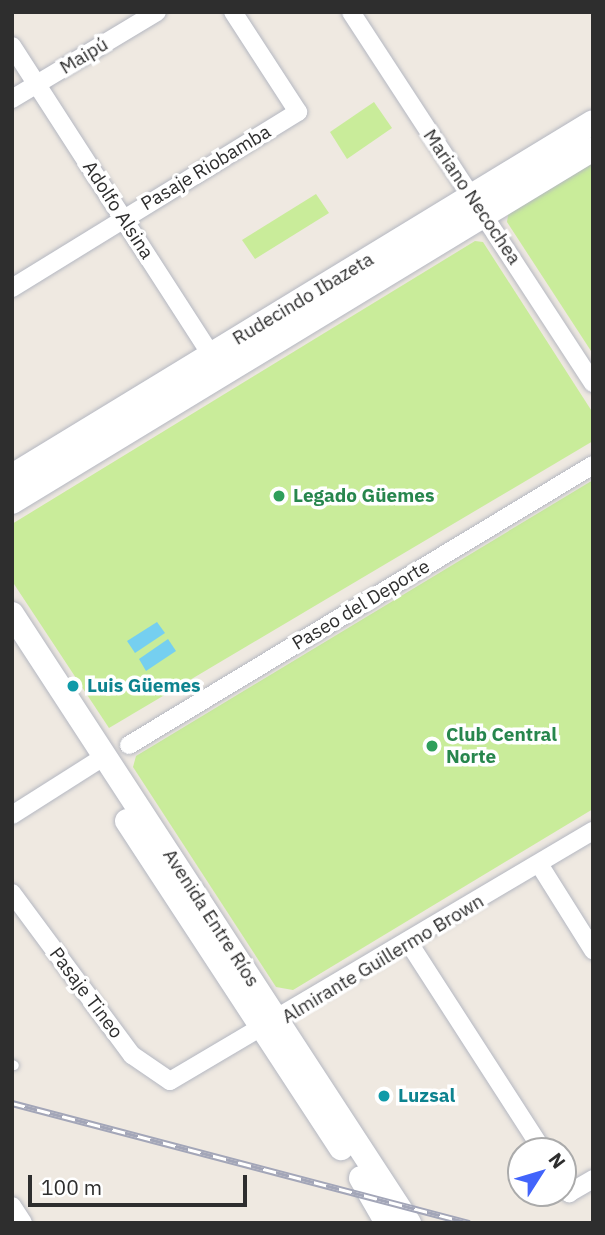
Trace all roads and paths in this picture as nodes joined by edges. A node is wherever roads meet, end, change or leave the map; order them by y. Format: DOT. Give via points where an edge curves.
graph roads {
  1 [pos="157,12"];
  2 [pos="233,12"];
  3 [pos="351,12"];
  4 [pos="12,46"];
  5 [pos="37,84"];
  6 [pos="12,99"];
  7 [pos="593,122"];
  8 [pos="593,149"];
  9 [pos="478,206"];
  10 [pos="124,218"];
  11 [pos="12,288"];
  12 [pos="217,365"];
  13 [pos="593,383"];
  14 [pos="593,466"];
  15 [pos="12,476"];
  16 [pos="12,502"];
  17 [pos="12,614"];
  18 [pos="12,644"];
  19 [pos="129,745"];
  20 [pos="97,753"];
  21 [pos="119,777"];
  22 [pos="12,815"];
  23 [pos="593,831"];
  24 [pos="539,864"];
  25 [pos="12,893"];
  26 [pos="409,943"];
  27 [pos="593,950"];
  28 [pos="271,1026"];
  29 [pos="170,1081"];
  30 [pos="534,1137"];
  31 [pos="368,1174"];
  32 [pos="12,1206"];
  33 [pos="23,1223"];
  34 [pos="387,1223"];
  35 [pos="409,1223"];
  1 -- 5 [label="street, Maipú"];
  2 -- 10 [label="street, Pasaje Riobamba" via="298,112"];
  3 -- 9 [label="street, Mariano Necochea"];
  4 -- 5 [label="street, Adolfo Alsina"];
  5 -- 6 [label="street, Maipú"];
  5 -- 10 [label="street, Adolfo Alsina"];
  7 -- 9 [label="main road, Rudecindo Ibazeta"];
  8 -- 9 [label="main road, Rudecindo Ibazeta"];
  9 -- 12 [label="main road, Rudecindo Ibazeta"];
  9 -- 13 [label="street, Mariano Necochea"];
  10 -- 11 [label="street, Pasaje Riobamba"];
  10 -- 12 [label="street, Adolfo Alsina"];
  12 -- 15 [label="main road, Rudecindo Ibazeta"];
  12 -- 16 [label="main road, Rudecindo Ibazeta"];
  14 -- 19 [label="street, Paseo del Deporte"];
  17 -- 20 [label="main road, Avenida Entre Ríos"];
  18 -- 20 [label="main road, Avenida Entre Ríos"];
  19 -- 20 [label="street"];
  19 -- 21 [label="street"];
  20 -- 21 [label="main road, Avenida Entre Ríos"];
  20 -- 22 [label="street"];
  20 -- 28 [label="main road, Avenida Entre Ríos"];
  21 -- 28 [label="main road, Avenida Entre Ríos"];
  23 -- 24 [label="street, Almirante Guillermo Brown"];
  24 -- 26 [label="street, Almirante Guillermo Brown"];
  24 -- 27 [label="street"];
  25 -- 29 [label="street, Pasaje Tineo" via="132,1055"];
  26 -- 28 [label="street, Almirante Guillermo Brown"];
  26 -- 30 [label="street"];
  28 -- 29 [label="street, Almirante Guillermo Brown"];
  28 -- 31 [label="main road, Avenida Entre Ríos"];
  31 -- 34 [label="main road, Avenida Entre Ríos"];
  31 -- 35 [label="main road, Avenida Entre Ríos"];
  32 -- 33 [label="street"];
}
